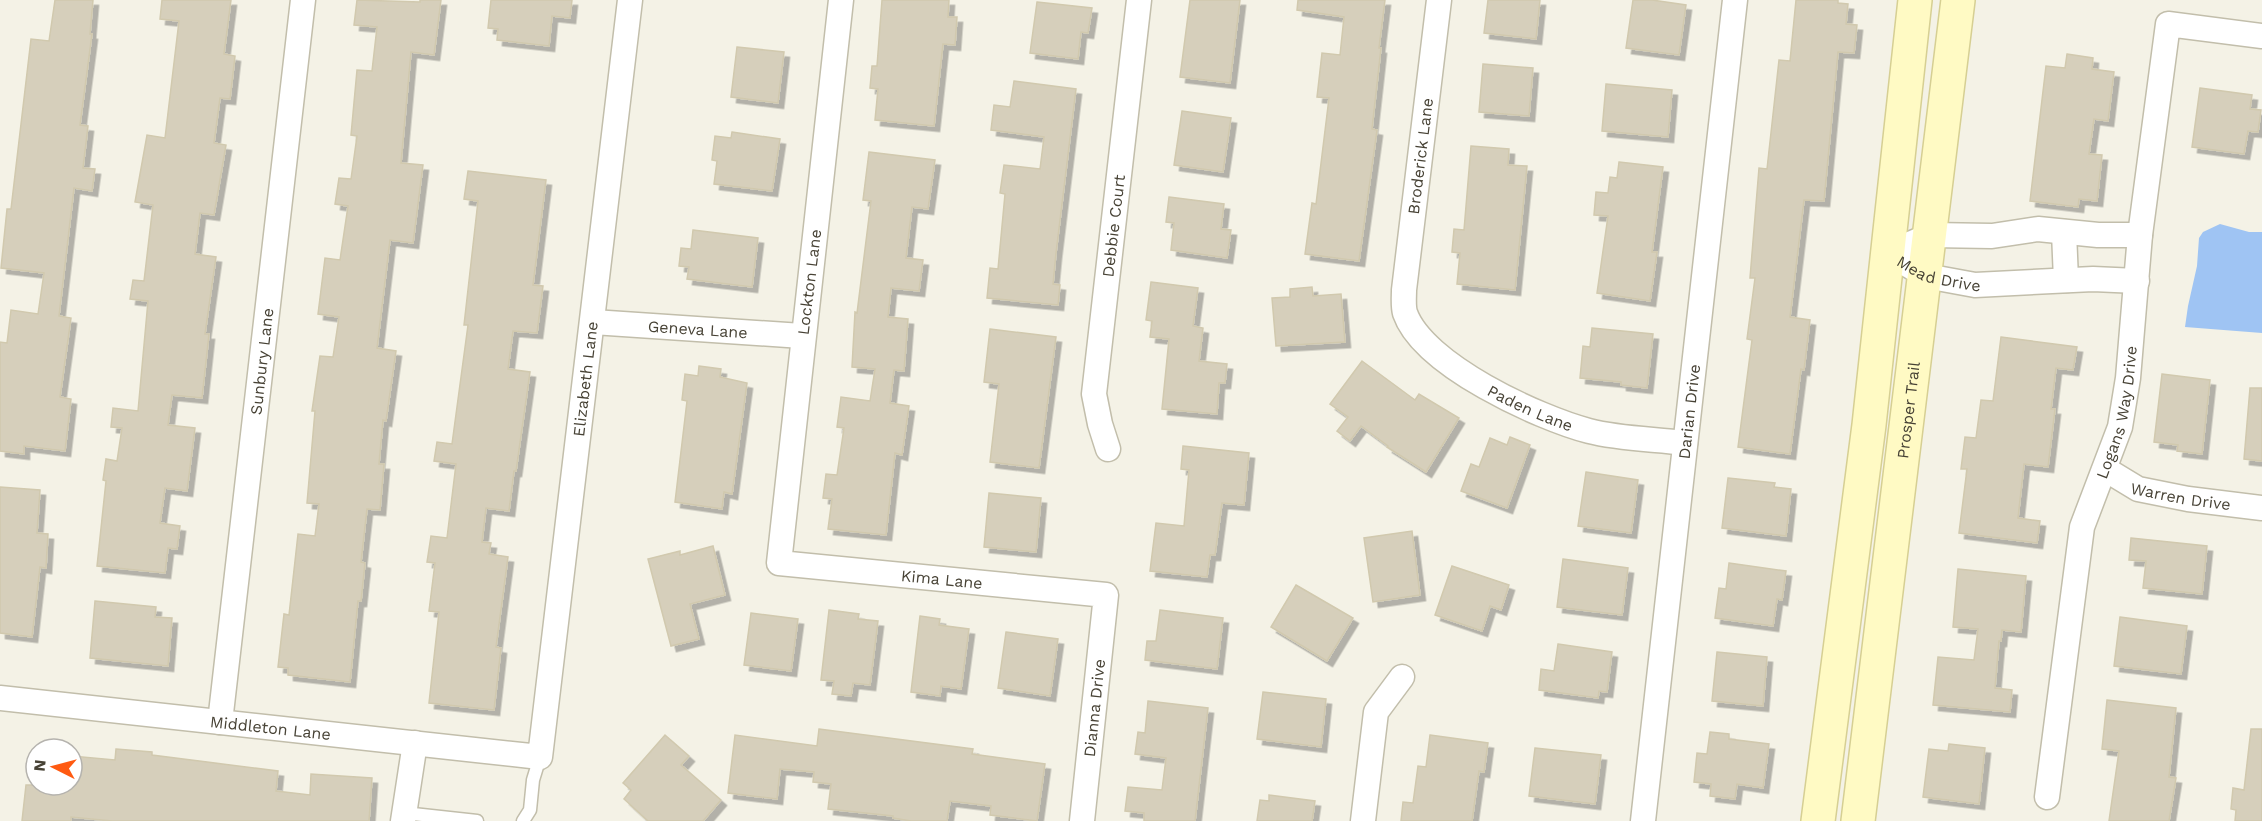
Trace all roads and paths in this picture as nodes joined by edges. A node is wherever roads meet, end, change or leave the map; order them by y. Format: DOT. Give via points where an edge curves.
graph roads {
  1 [pos="303,0"];
  2 [pos="630,0"];
  3 [pos="841,0"];
  4 [pos="1139,0"];
  5 [pos="1439,0"];
  6 [pos="1735,0"];
  7 [pos="1915,0"];
  8 [pos="1958,0"];
  9 [pos="2262,36"];
  10 [pos="2064,232"];
  11 [pos="1930,235"];
  12 [pos="2140,235"];
  13 [pos="1888,253"];
  14 [pos="1926,276"];
  15 [pos="2066,280"];
  16 [pos="2137,280"];
  17 [pos="1405,313"];
  18 [pos="593,322"];
  19 [pos="802,336"];
  20 [pos="1685,442"];
  21 [pos="1108,449"];
  22 [pos="2105,469"];
  23 [pos="2262,508"];
  24 [pos="779,563"];
  25 [pos="1106,595"];
  26 [pos="1402,677"];
  27 [pos="0,698"];
  28 [pos="219,722"];
  29 [pos="415,743"];
  30 [pos="540,757"];
  31 [pos="2047,797"];
  32 [pos="404,817"];
  33 [pos="477,821"];
  34 [pos="523,821"];
  35 [pos="1082,821"];
  36 [pos="1363,821"];
  37 [pos="1643,821"];
  38 [pos="1818,821"];
  39 [pos="1858,821"];
  1 -- 28 [label="street, Sunbury Lane"];
  2 -- 18 [label="street, Elizabeth Lane"];
  3 -- 19 [label="street, Lockton Lane"];
  4 -- 21 [label="street, Debbie Court" via="1094,394"];
  5 -- 17 [label="street, Broderick Lane" via="1404,290"];
  6 -- 20 [label="street, Darian Drive"];
  7 -- 13 [label="main road"];
  8 -- 11 [label="main road, Prosper Trail"];
  9 -- 12 [label="street, Logans Way Drive" via="2168,24"];
  10 -- 11 [label="street, Mead Drive" via="2038,229 1992,236"];
  10 -- 12 [label="street, Mead Drive"];
  10 -- 15 [label="street"];
  11 -- 13 [label="street, Mead Drive"];
  11 -- 14 [label="main road, Prosper Trail"];
  12 -- 16 [label="street, Logans Way Drive"];
  13 -- 14 [label="street, Mead Drive"];
  13 -- 38 [label="main road"];
  14 -- 15 [label="street, Mead Drive" via="1975,285"];
  14 -- 39 [label="main road, Prosper Trail"];
  15 -- 16 [label="street, Mead Drive"];
  16 -- 22 [label="street, Logans Way Drive" via="2128,378 2121,418"];
  17 -- 20 [label="street, Paden Lane" via="1419,336 1463,374 1525,407 1591,432"];
  18 -- 19 [label="street, Geneva Lane"];
  18 -- 30 [label="street, Elizabeth Lane"];
  19 -- 24 [label="street, Lockton Lane"];
  20 -- 37 [label="street, Darian Drive"];
  22 -- 23 [label="street, Warren Drive" via="2138,489"];
  22 -- 31 [label="street, Logans Way Drive" via="2082,527"];
  24 -- 25 [label="street, Kima Lane"];
  25 -- 35 [label="street, Dianna Drive"];
  26 -- 36 [label="street" via="1376,712"];
  27 -- 28 [label="street, Middleton Lane"];
  28 -- 29 [label="street, Middleton Lane"];
  29 -- 30 [label="street, Middleton Lane"];
  29 -- 32 [label="street"];
  30 -- 34 [label="lane" via="530,810"];
  32 -- 33 [label="lane"];
}
